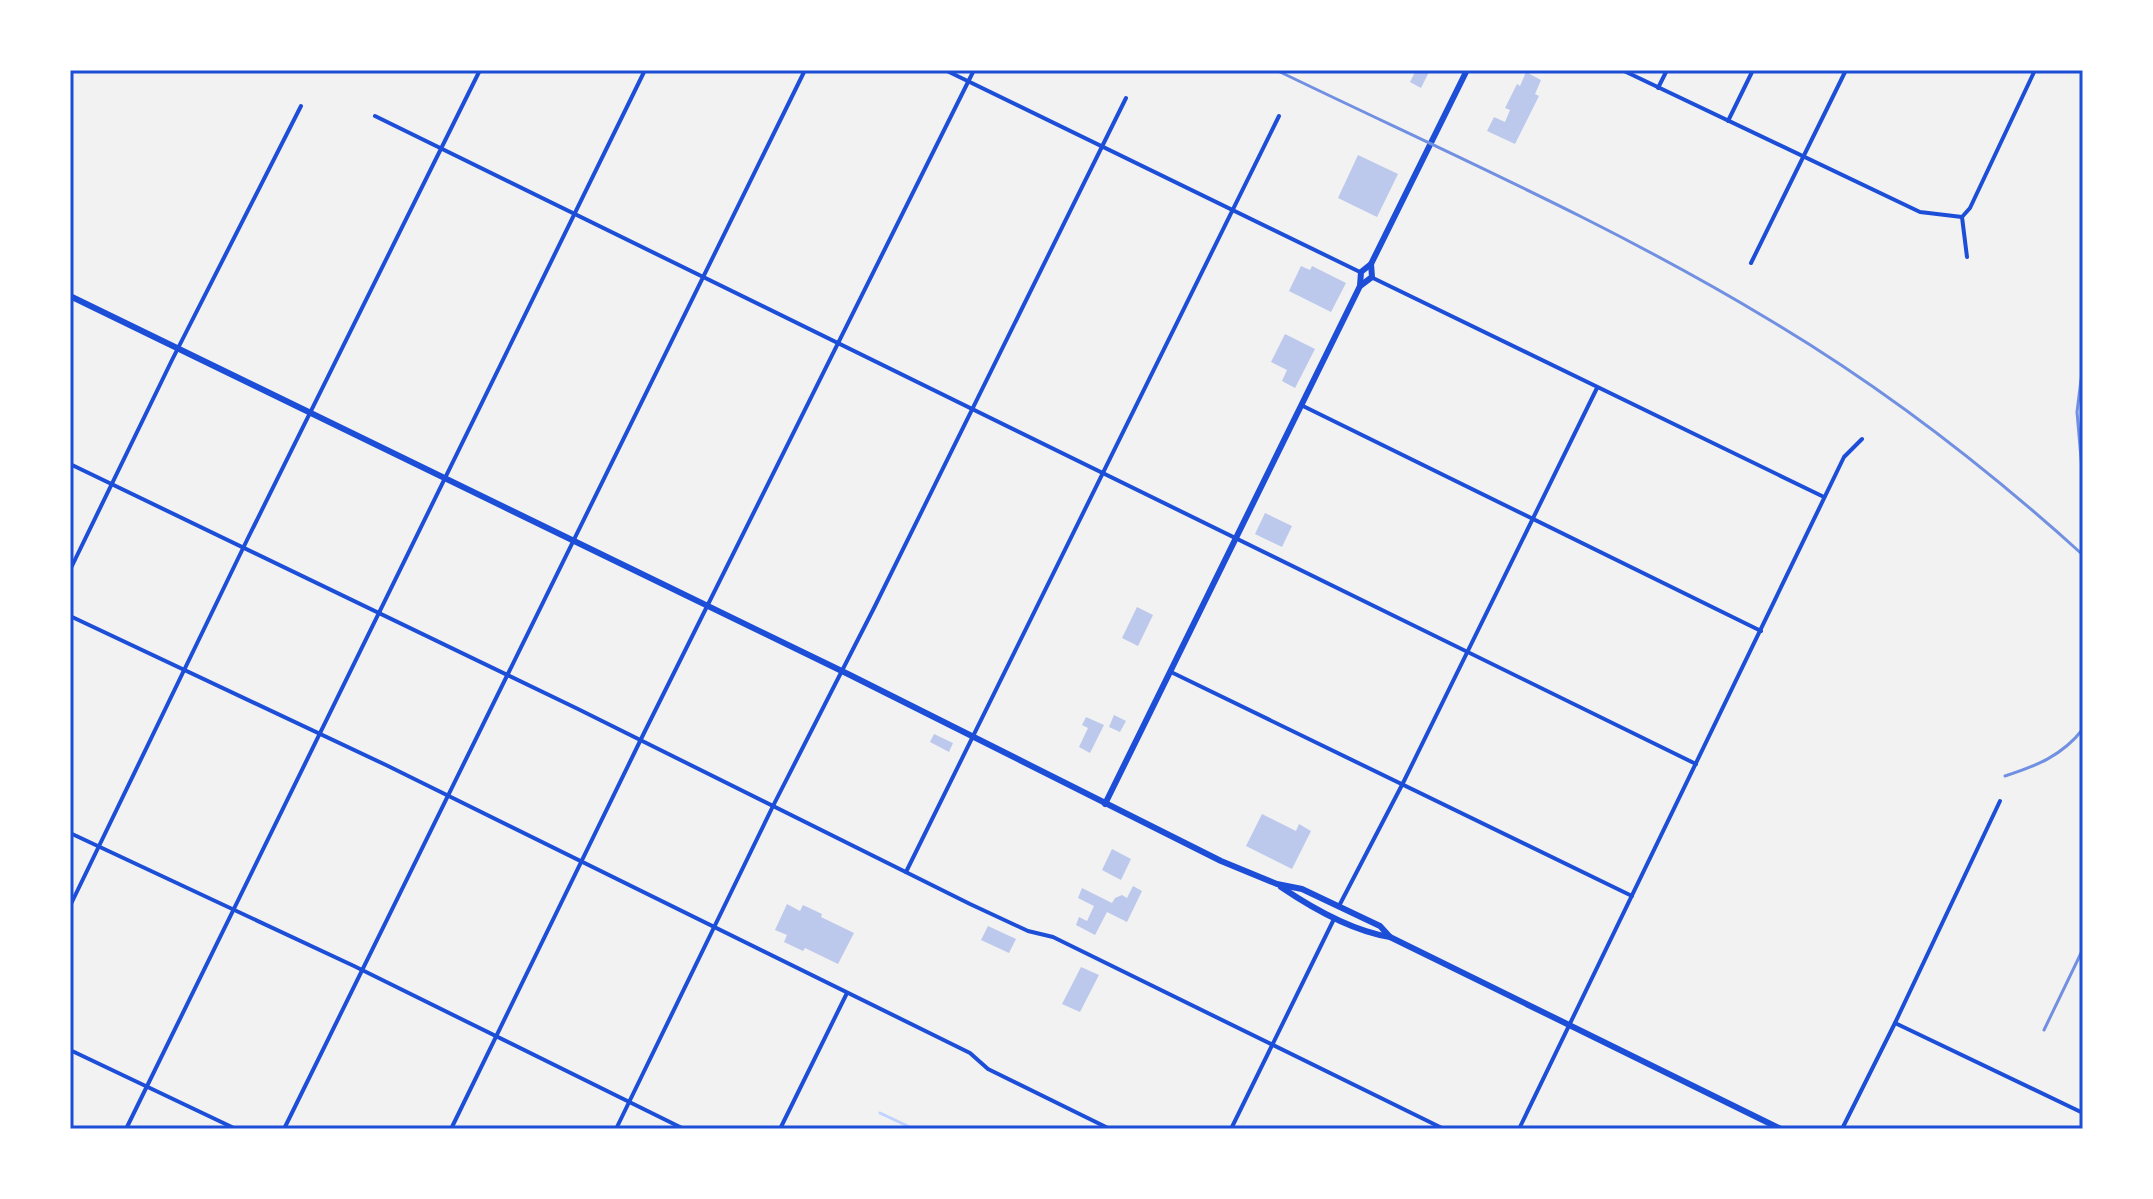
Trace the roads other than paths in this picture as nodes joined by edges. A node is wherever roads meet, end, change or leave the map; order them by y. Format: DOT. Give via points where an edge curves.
graph roads {
  1 [pos="480,70"];
  2 [pos="645,70"];
  3 [pos="805,70"];
  4 [pos="945,70"];
  5 [pos="974,70"];
  6 [pos="1467,70"];
  7 [pos="1622,70"];
  8 [pos="1667,70"];
  9 [pos="1753,70"];
  10 [pos="1846,70"];
  11 [pos="2035,70"];
  12 [pos="968,82"];
  13 [pos="1658,88"];
  14 [pos="1126,98"];
  15 [pos="301,106"];
  16 [pos="375,116"];
  17 [pos="1279,116"];
  18 [pos="1728,121"];
  19 [pos="1101,147"];
  20 [pos="440,150"];
  21 [pos="1803,158"];
  22 [pos="1233,211"];
  23 [pos="573,214"];
  24 [pos="1962,217"];
  25 [pos="1967,257"];
  26 [pos="1751,263"];
  27 [pos="1371,264"];
  28 [pos="1361,272"];
  29 [pos="1372,277"];
  30 [pos="703,278"];
  31 [pos="1360,286"];
  32 [pos="70,296"];
  33 [pos="838,343"];
  34 [pos="178,349"];
  35 [pos="1597,388"];
  36 [pos="1303,406"];
  37 [pos="972,409"];
  38 [pos="310,413"];
  39 [pos="1862,439"];
  40 [pos="70,464"];
  41 [pos="1103,473"];
  42 [pos="443,478"];
  43 [pos="112,484"];
  44 [pos="1824,497"];
  45 [pos="1533,520"];
  46 [pos="1237,538"];
  47 [pos="574,541"];
  48 [pos="244,547"];
  49 [pos="70,570"];
  50 [pos="707,607"];
  51 [pos="378,612"];
  52 [pos="70,616"];
  53 [pos="1761,631"];
  54 [pos="1466,650"];
  55 [pos="186,671"];
  56 [pos="841,671"];
  57 [pos="1171,672"];
  58 [pos="508,675"];
  59 [pos="318,734"];
  60 [pos="972,735"];
  61 [pos="641,740"];
  62 [pos="1696,764"];
  63 [pos="1403,783"];
  64 [pos="449,796"];
  65 [pos="2000,801"];
  66 [pos="1105,804"];
  67 [pos="773,806"];
  68 [pos="70,833"];
  69 [pos="99,847"];
  70 [pos="582,861"];
  71 [pos="906,872"];
  72 [pos="1277,884"];
  73 [pos="1632,896"];
  74 [pos="70,906"];
  75 [pos="1339,906"];
  76 [pos="233,909"];
  77 [pos="1334,917"];
  78 [pos="714,927"];
  79 [pos="1390,937"];
  80 [pos="362,970"];
  81 [pos="847,993"];
  82 [pos="1895,1023"];
  83 [pos="1569,1024"];
  84 [pos="496,1036"];
  85 [pos="1272,1046"];
  86 [pos="70,1050"];
  87 [pos="147,1087"];
  88 [pos="629,1102"];
  89 [pos="2083,1113"];
  90 [pos="126,1129"];
  91 [pos="236,1129"];
  92 [pos="284,1129"];
  93 [pos="451,1129"];
  94 [pos="616,1129"];
  95 [pos="684,1129"];
  96 [pos="780,1129"];
  97 [pos="1110,1129"];
  98 [pos="1231,1129"];
  99 [pos="1444,1129"];
  100 [pos="1519,1129"];
  101 [pos="1781,1129"];
  102 [pos="1842,1129"];
  1 -- 20 [label="street"];
  2 -- 23 [label="street"];
  3 -- 30 [label="street"];
  4 -- 12 [label="street"];
  5 -- 12 [label="street"];
  6 -- 27 [label="main road"];
  7 -- 13 [label="street"];
  8 -- 13 [label="street"];
  9 -- 18 [label="street"];
  10 -- 21 [label="street"];
  11 -- 24 [label="street"];
  12 -- 19 [label="street"];
  12 -- 33 [label="street"];
  13 -- 18 [label="street"];
  14 -- 19 [label="street"];
  15 -- 34 [label="street"];
  16 -- 20 [label="street"];
  17 -- 22 [label="street"];
  18 -- 21 [label="street"];
  19 -- 22 [label="street"];
  19 -- 37 [label="street"];
  20 -- 23 [label="street"];
  20 -- 38 [label="street"];
  21 -- 24 [label="street" via="1920,212"];
  21 -- 26 [label="street"];
  22 -- 28 [label="street"];
  22 -- 41 [label="street"];
  23 -- 30 [label="street"];
  23 -- 42 [label="street"];
  24 -- 25 [label="street"];
  27 -- 28 [label="main road"];
  27 -- 29 [label="main road"];
  28 -- 31 [label="main road"];
  29 -- 31 [label="main road"];
  29 -- 35 [label="street"];
  30 -- 33 [label="street"];
  30 -- 47 [label="street"];
  31 -- 36 [label="main road"];
  32 -- 34 [label="main road"];
  33 -- 37 [label="street"];
  33 -- 50 [label="street"];
  34 -- 38 [label="main road"];
  34 -- 43 [label="street"];
  35 -- 44 [label="street"];
  35 -- 45 [label="street"];
  36 -- 45 [label="street"];
  36 -- 46 [label="main road"];
  37 -- 41 [label="street"];
  37 -- 56 [label="street"];
  38 -- 42 [label="main road"];
  38 -- 48 [label="street"];
  39 -- 44 [label="street" via="1844,457"];
  40 -- 43 [label="street"];
  41 -- 46 [label="street"];
  41 -- 60 [label="street"];
  42 -- 47 [label="main road"];
  42 -- 51 [label="street"];
  43 -- 48 [label="street"];
  43 -- 49 [label="street"];
  44 -- 53 [label="street"];
  45 -- 53 [label="street"];
  45 -- 54 [label="street"];
  46 -- 54 [label="street"];
  46 -- 57 [label="main road"];
  47 -- 50 [label="main road"];
  47 -- 58 [label="street"];
  48 -- 51 [label="street"];
  48 -- 55 [label="street"];
  50 -- 56 [label="main road"];
  50 -- 61 [label="street"];
  51 -- 58 [label="street"];
  51 -- 59 [label="street"];
  52 -- 55 [label="street"];
  53 -- 62 [label="street"];
  54 -- 62 [label="street"];
  54 -- 63 [label="street"];
  55 -- 59 [label="street"];
  55 -- 69 [label="street"];
  56 -- 60 [label="main road"];
  56 -- 67 [label="street"];
  57 -- 63 [label="street"];
  57 -- 66 [label="main road"];
  58 -- 61 [label="street"];
  58 -- 64 [label="street"];
  59 -- 64 [label="street"];
  59 -- 76 [label="street"];
  60 -- 66 [label="main road"];
  60 -- 71 [label="street"];
  61 -- 67 [label="street"];
  61 -- 70 [label="street"];
  62 -- 73 [label="street"];
  63 -- 73 [label="street"];
  63 -- 75 [label="street"];
  64 -- 70 [label="street"];
  64 -- 80 [label="street"];
  65 -- 82 [label="street"];
  66 -- 72 [label="main road"];
  67 -- 71 [label="street"];
  67 -- 78 [label="street"];
  68 -- 69 [label="street"];
  69 -- 74 [label="street"];
  69 -- 76 [label="street"];
  70 -- 78 [label="street"];
  70 -- 84 [label="street"];
  71 -- 85 [label="street" via="1028,931 1053,937"];
  72 -- 75 [label="main road"];
  72 -- 77 [label="main road"];
  73 -- 83 [label="street"];
  75 -- 79 [label="main road" via="1380,926"];
  76 -- 80 [label="street"];
  76 -- 87 [label="street"];
  77 -- 79 [label="main road"];
  77 -- 85 [label="street"];
  78 -- 81 [label="street"];
  78 -- 88 [label="street"];
  79 -- 83 [label="main road"];
  80 -- 84 [label="street"];
  80 -- 92 [label="street"];
  81 -- 96 [label="street"];
  81 -- 97 [label="street"];
  82 -- 89 [label="street"];
  82 -- 102 [label="street"];
  83 -- 100 [label="street"];
  83 -- 101 [label="main road"];
  84 -- 88 [label="street"];
  84 -- 93 [label="street"];
  85 -- 98 [label="street"];
  85 -- 99 [label="street"];
  86 -- 87 [label="street"];
  87 -- 90 [label="street"];
  87 -- 91 [label="street"];
  88 -- 94 [label="street"];
  88 -- 95 [label="street"];
}
